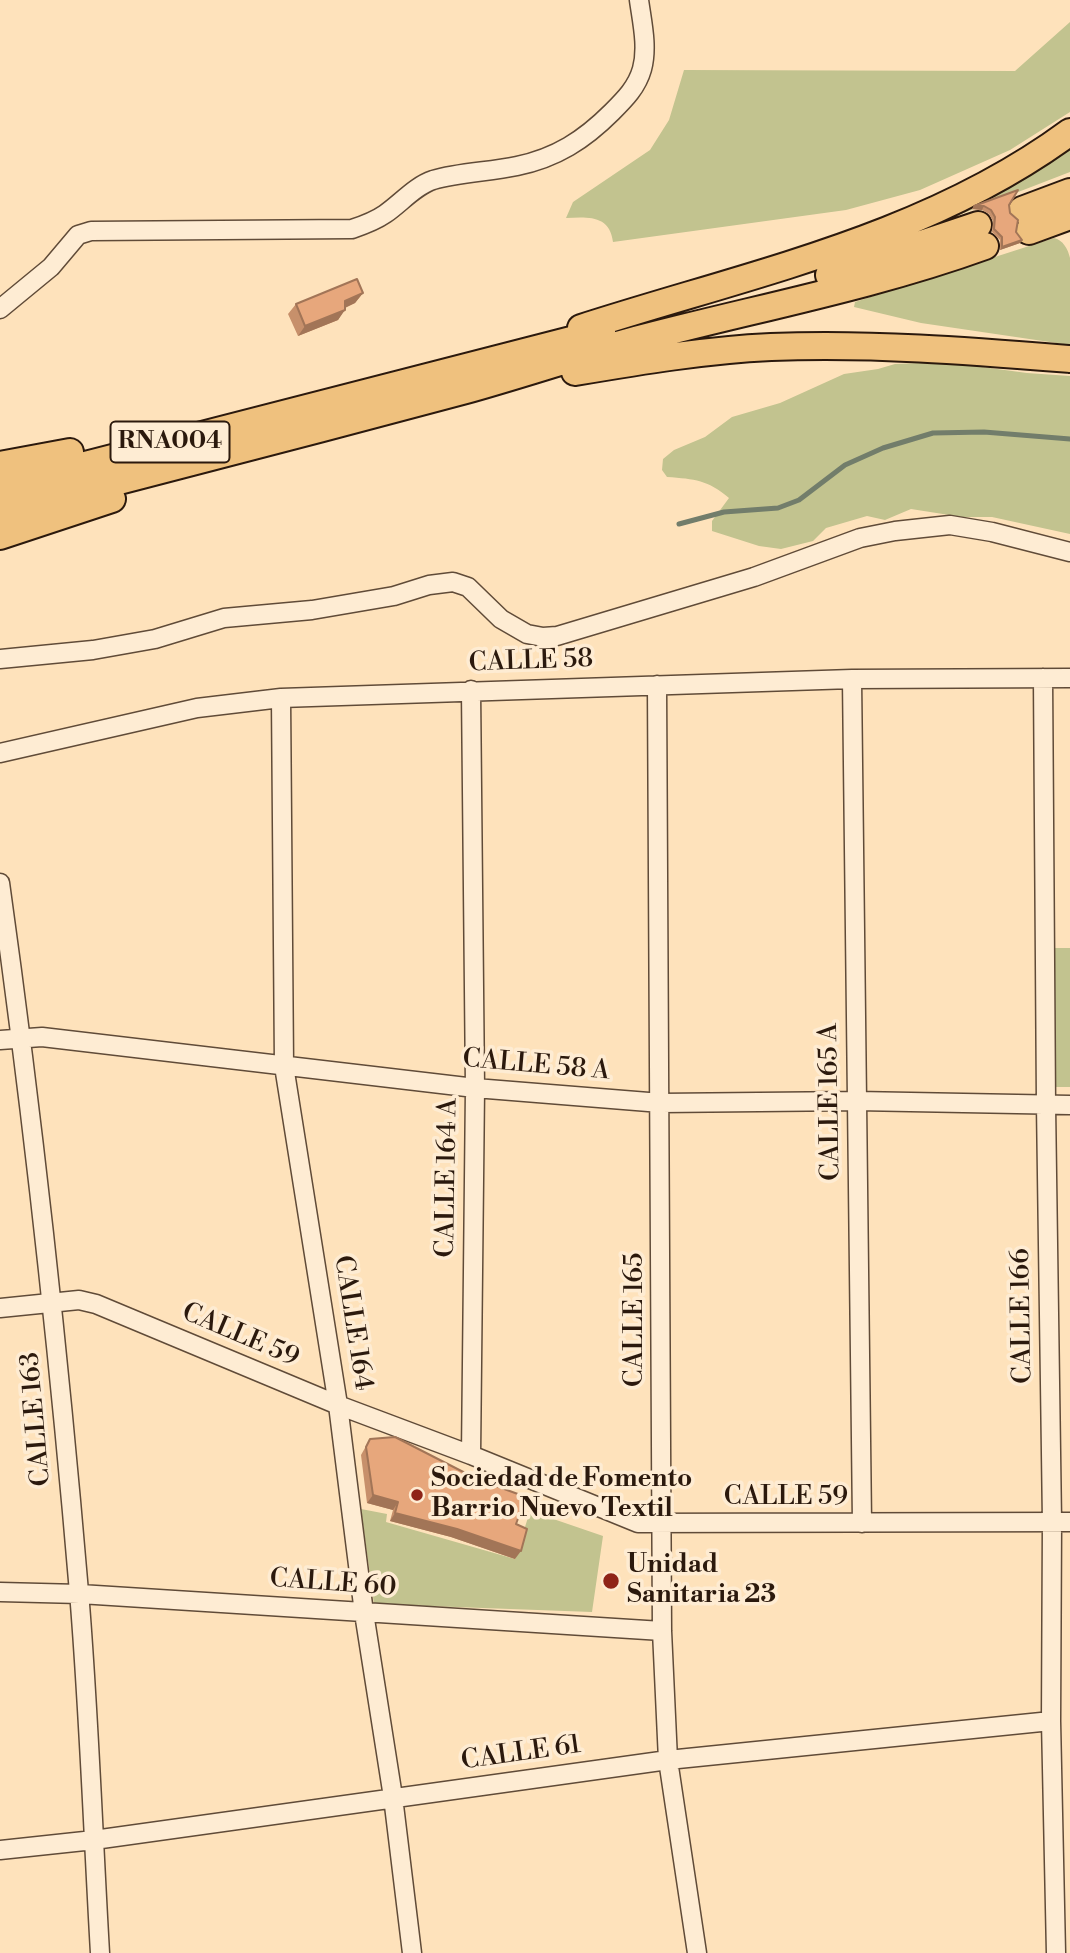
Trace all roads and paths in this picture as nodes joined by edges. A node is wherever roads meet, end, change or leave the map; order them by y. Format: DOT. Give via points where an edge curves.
graph roads {
  1 [pos="639,0"];
  2 [pos="1070,132"];
  3 [pos="1070,192"];
  4 [pos="1070,216"];
  5 [pos="981,236"];
  6 [pos="0,309"];
  7 [pos="1070,359"];
  8 [pos="466,378"];
  9 [pos="339,398"];
  10 [pos="323,429"];
  11 [pos="0,465"];
  12 [pos="0,487"];
  13 [pos="0,512"];
  14 [pos="0,536"];
  15 [pos="1070,552"];
  16 [pos="0,659"];
  17 [pos="1043,678"];
  18 [pos="1070,678"];
  19 [pos="852,679"];
  20 [pos="657,685"];
  21 [pos="471,690"];
  22 [pos="281,698"];
  23 [pos="0,752"];
  24 [pos="0,883"];
  25 [pos="22,1038"];
  26 [pos="0,1040"];
  27 [pos="285,1066"];
  28 [pos="475,1088"];
  29 [pos="857,1101"];
  30 [pos="661,1103"];
  31 [pos="1046,1105"];
  32 [pos="1070,1105"];
  33 [pos="52,1301"];
  34 [pos="0,1308"];
  35 [pos="338,1405"];
  36 [pos="471,1455"];
  37 [pos="1061,1522"];
  38 [pos="862,1523"];
  39 [pos="663,1525"];
  40 [pos="0,1592"];
  41 [pos="80,1594"];
  42 [pos="364,1613"];
  43 [pos="662,1631"];
  44 [pos="1051,1721"];
  45 [pos="668,1760"];
  46 [pos="393,1797"];
  47 [pos="94,1840"];
  48 [pos="0,1850"];
  49 [pos="1070,1952"];
  50 [pos="100,1953"];
  51 [pos="412,1953"];
  52 [pos="697,1953"];
  53 [pos="1055,1953"];
  1 -- 6 [label="street" via="645,54 638,81 593,131 556,155 516,167 430,181 377,219 352,229 90,230 78,235 51,267"];
  2 -- 8 [label="highway" via="1009,172 876,236 594,324"];
  3 -- 4 [label="highway" via="1025,220"];
  5 -- 8 [label="highway" via="926,267"];
  7 -- 8 [label="highway" via="929,348 770,347"];
  8 -- 9 [label="highway, RNA004"];
  8 -- 10 [label="highway, RNA004"];
  9 -- 11 [label="highway"];
  9 -- 12 [label="highway, RNA004"];
  10 -- 13 [label="highway, RNA004"];
  10 -- 14 [label="highway"];
  15 -- 16 [label="street" via="950,525 860,538 754,577 557,636 527,634 501,619 468,587 453,582 326,608 224,618 93,650"];
  17 -- 18 [label="street, CALLE 58"];
  17 -- 19 [label="street, CALLE 58"];
  17 -- 31 [label="street, CALLE 166"];
  19 -- 20 [label="street, CALLE 58"];
  19 -- 29 [label="street, CALLE 165 A"];
  20 -- 21 [label="street, CALLE 58"];
  20 -- 30 [label="street, CALLE 165"];
  21 -- 22 [label="street, CALLE 58"];
  21 -- 28 [label="street, CALLE 164 A"];
  22 -- 23 [label="street, CALLE 58" via="197,708"];
  22 -- 27 [label="street, CALLE 164"];
  24 -- 25 [label="street, CALLE 163"];
  25 -- 26 [label="street, CALLE 58 A"];
  25 -- 27 [label="street, CALLE 58 A"];
  25 -- 33 [label="street, CALLE 163"];
  27 -- 28 [label="street, CALLE 58 A"];
  27 -- 35 [label="street, CALLE 164"];
  28 -- 30 [label="street, CALLE 58 A"];
  28 -- 36 [label="street, CALLE 164 A"];
  29 -- 30 [label="street, CALLE 58 A"];
  29 -- 31 [label="street, CALLE 58 A"];
  29 -- 38 [label="street, CALLE 165 A"];
  30 -- 39 [label="street, CALLE 165"];
  31 -- 32 [label="street, CALLE 58 A"];
  31 -- 37 [label="street, CALLE 166"];
  33 -- 34 [label="street, CALLE 59"];
  33 -- 35 [label="street, CALLE 59" via="96,1304"];
  33 -- 41 [label="street, CALLE 163"];
  35 -- 36 [label="street, CALLE 59"];
  35 -- 42 [label="street, CALLE 164"];
  36 -- 39 [label="street, CALLE 59" via="625,1520"];
  37 -- 38 [label="street, CALLE 59"];
  37 -- 44 [label="street, CALLE 166"];
  38 -- 39 [label="street, CALLE 59"];
  39 -- 43 [label="street, CALLE 165"];
  40 -- 41 [label="street, CALLE 60"];
  41 -- 42 [label="street, CALLE 60"];
  41 -- 47 [label="street, CALLE 163"];
  42 -- 43 [label="street, CALLE 60"];
  42 -- 46 [label="street, CALLE 164"];
  43 -- 45 [label="street, CALLE 165"];
  44 -- 45 [label="street, CALLE 61"];
  44 -- 53 [label="street, CALLE 166"];
  45 -- 46 [label="street, CALLE 61"];
  45 -- 52 [label="street, CALLE 165"];
  46 -- 47 [label="street, CALLE 61"];
  46 -- 51 [label="street, CALLE 164"];
  47 -- 48 [label="street, CALLE 61"];
  47 -- 50 [label="street, CALLE 163"];
  49 -- 53 [label="street"];
}
